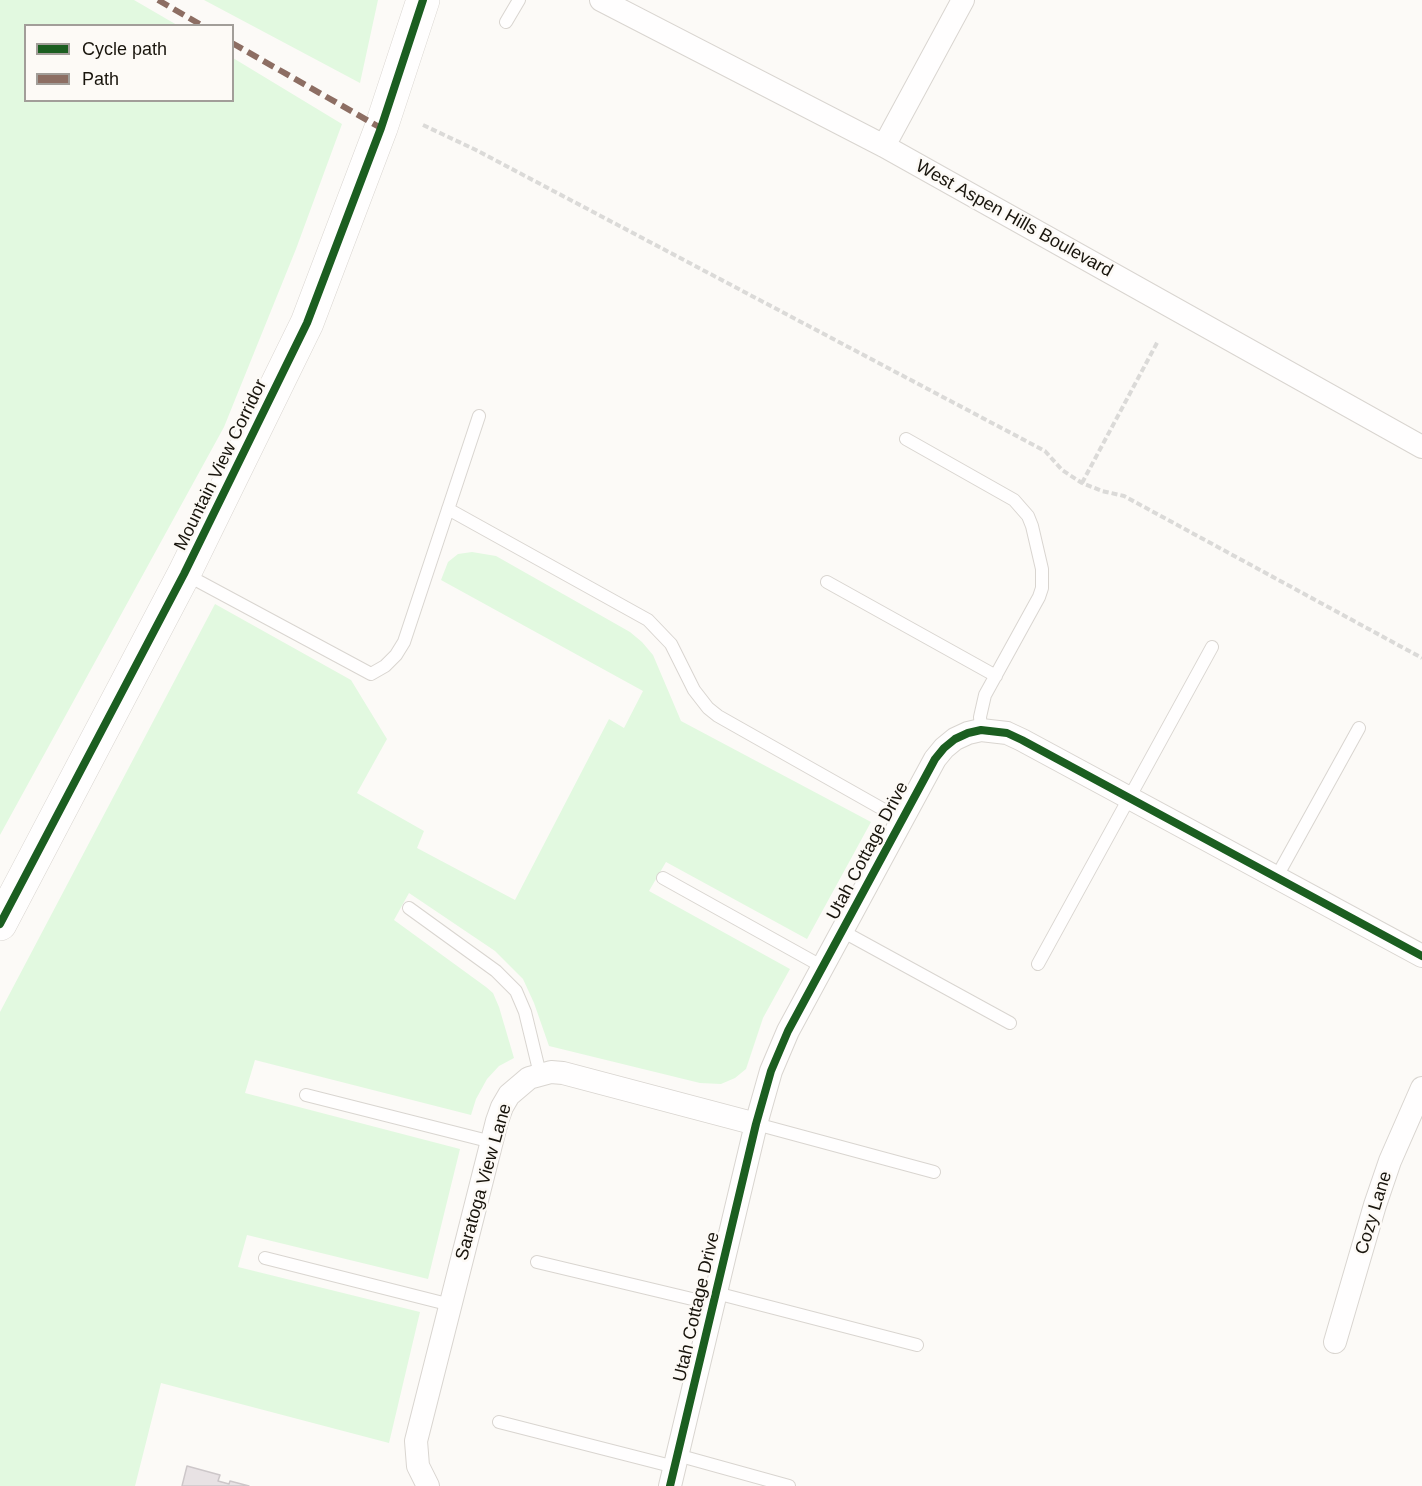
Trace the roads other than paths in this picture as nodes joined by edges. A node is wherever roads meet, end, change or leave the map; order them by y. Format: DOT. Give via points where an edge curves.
graph roads {
  1 [pos="423,0"];
  2 [pos="519,0"];
  3 [pos="601,0"];
  4 [pos="963,0"];
  5 [pos="506,22"];
  6 [pos="884,146"];
  7 [pos="479,416"];
  8 [pos="906,439"];
  9 [pos="1422,447"];
  10 [pos="448,509"];
  11 [pos="184,574"];
  12 [pos="827,582"];
  13 [pos="1212,647"];
  14 [pos="996,676"];
  15 [pos="1359,728"];
  16 [pos="981,730"];
  17 [pos="1129,798"];
  18 [pos="902,820"];
  19 [pos="663,878"];
  20 [pos="1276,878"];
  21 [pos="409,908"];
  22 [pos="0,924"];
  23 [pos="842,931"];
  24 [pos="1422,956"];
  25 [pos="1038,964"];
  26 [pos="823,967"];
  27 [pos="1010,1023"];
  28 [pos="540,1074"];
  29 [pos="1422,1088"];
  30 [pos="306,1095"];
  31 [pos="756,1124"];
  32 [pos="492,1142"];
  33 [pos="934,1172"];
  34 [pos="265,1258"];
  35 [pos="537,1262"];
  36 [pos="715,1299"];
  37 [pos="451,1305"];
  38 [pos="1335,1342"];
  39 [pos="917,1345"];
  40 [pos="499,1422"];
  41 [pos="674,1469"];
  42 [pos="428,1486"];
  43 [pos="789,1486"];
  1 -- 11 [label="highway, Mountain View Corridor" via="381,128 307,323"];
  2 -- 5 [label="lane"];
  3 -- 6 [label="street, West Aspen Hills Boulevard"];
  4 -- 6 [label="street"];
  6 -- 9 [label="street, West Aspen Hills Boulevard"];
  7 -- 10 [label="lane"];
  8 -- 14 [label="lane" via="1014,500 1032,526 1042,569 1042,588"];
  10 -- 11 [label="lane" via="404,642 385,666 371,674"];
  10 -- 18 [label="lane" via="648,620 671,644 700,699 718,716"];
  11 -- 22 [label="highway, Mountain View Corridor"];
  12 -- 14 [label="lane"];
  13 -- 17 [label="lane"];
  14 -- 16 [label="lane" via="982,705"];
  15 -- 20 [label="lane"];
  16 -- 17 [label="street, Utah Cottage Drive" via="1007,733"];
  16 -- 18 [label="street, Utah Cottage Drive" via="955,739 944,748"];
  17 -- 20 [label="street, Utah Cottage Drive"];
  17 -- 25 [label="lane"];
  18 -- 23 [label="street, Utah Cottage Drive"];
  19 -- 26 [label="lane"];
  20 -- 24 [label="street, Utah Cottage Drive"];
  21 -- 28 [label="lane" via="496,970 516,991"];
  23 -- 26 [label="street, Utah Cottage Drive"];
  23 -- 27 [label="lane"];
  26 -- 31 [label="street, Utah Cottage Drive" via="779,1051"];
  28 -- 31 [label="street" via="563,1073"];
  28 -- 32 [label="street, Saratoga View Lane" via="519,1084 509,1095"];
  29 -- 38 [label="street, Cozy Lane" via="1390,1161"];
  30 -- 32 [label="lane"];
  31 -- 33 [label="lane"];
  31 -- 36 [label="street, Utah Cottage Drive"];
  32 -- 37 [label="street, Saratoga View Lane"];
  34 -- 37 [label="lane"];
  35 -- 36 [label="lane"];
  36 -- 39 [label="lane"];
  36 -- 41 [label="street, Utah Cottage Drive"];
  37 -- 42 [label="street, Saratoga View Lane" via="416,1441 418,1466"];
  40 -- 41 [label="lane"];
  41 -- 43 [label="lane"];
}
